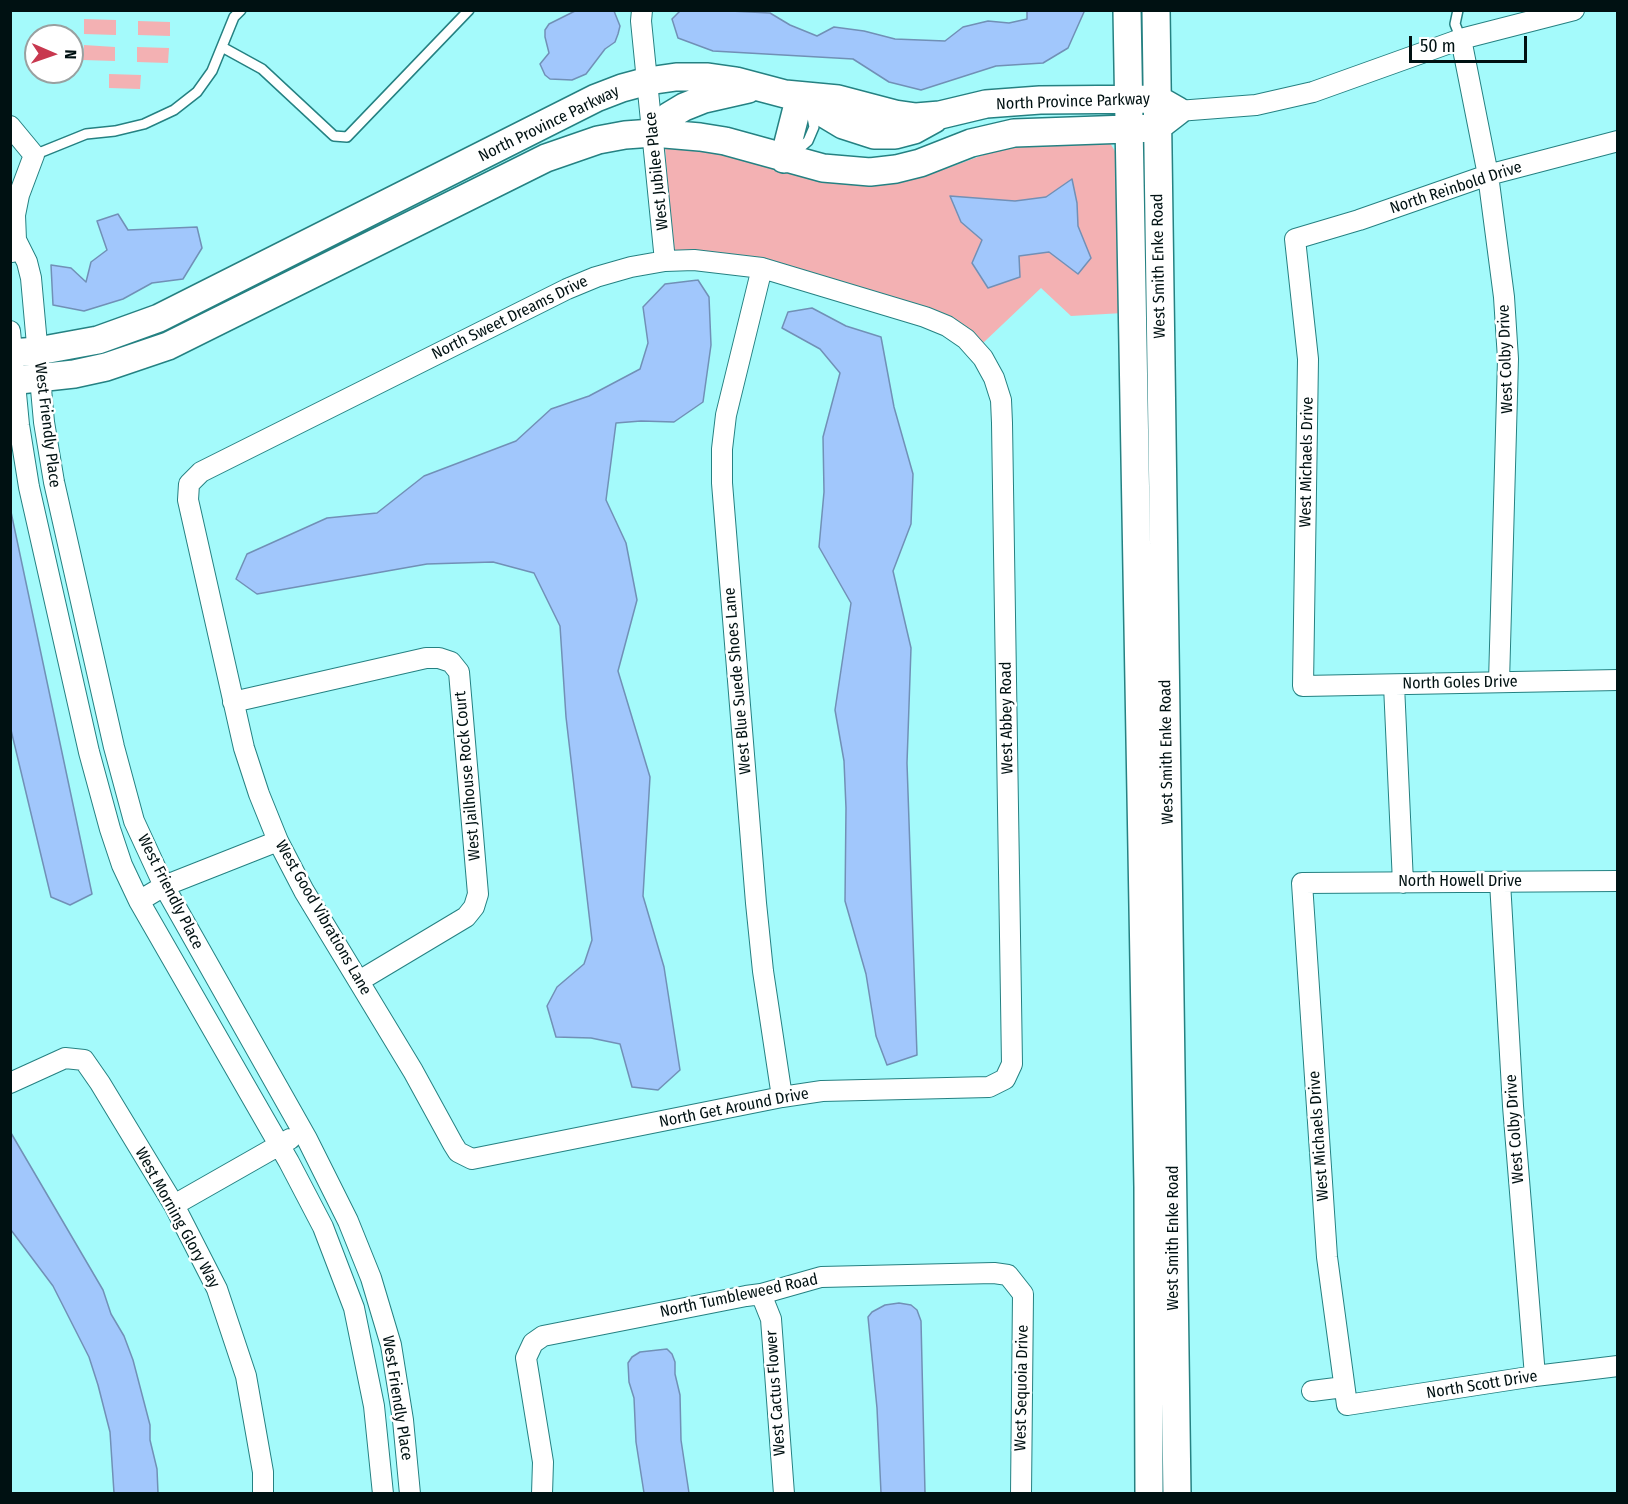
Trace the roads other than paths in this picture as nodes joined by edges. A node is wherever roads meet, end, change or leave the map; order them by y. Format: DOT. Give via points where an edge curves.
graph roads {
  1 [pos="241,10"];
  2 [pos="469,10"];
  3 [pos="642,10"];
  4 [pos="1127,10"];
  5 [pos="1156,10"];
  6 [pos="1574,10"];
  7 [pos="1454,12"];
  8 [pos="1461,39"];
  9 [pos="222,47"];
  10 [pos="648,81"];
  11 [pos="767,88"];
  12 [pos="1128,99"];
  13 [pos="805,100"];
  14 [pos="1168,105"];
  15 [pos="10,126"];
  16 [pos="1156,128"];
  17 [pos="1129,130"];
  18 [pos="653,134"];
  19 [pos="1617,141"];
  20 [pos="34,155"];
  21 [pos="785,155"];
  22 [pos="524,169"];
  23 [pos="1488,175"];
  24 [pos="1295,239"];
  25 [pos="13,247"];
  26 [pos="665,261"];
  27 [pos="762,268"];
  28 [pos="18,347"];
  29 [pos="983,358"];
  30 [pos="22,380"];
  31 [pos="189,484"];
  32 [pos="1617,680"];
  33 [pos="1499,682"];
  34 [pos="1394,685"];
  35 [pos="1303,686"];
  36 [pos="233,702"];
  37 [pos="278,841"];
  38 [pos="1617,881"];
  39 [pos="1500,882"];
  40 [pos="1302,883"];
  41 [pos="1403,883"];
  42 [pos="164,886"];
  43 [pos="139,901"];
  44 [pos="359,981"];
  45 [pos="1005,1079"];
  46 [pos="10,1083"];
  47 [pos="782,1097"];
  48 [pos="303,1133"];
  49 [pos="279,1144"];
  50 [pos="465,1157"];
  51 [pos="174,1205"];
  52 [pos="1016,1285"];
  53 [pos="761,1294"];
  54 [pos="1617,1366"];
  55 [pos="1535,1376"];
  56 [pos="1312,1391"];
  57 [pos="1345,1396"];
  58 [pos="263,1494"];
  59 [pos="383,1494"];
  60 [pos="410,1494"];
  61 [pos="542,1494"];
  62 [pos="784,1494"];
  63 [pos="1021,1494"];
  64 [pos="1149,1494"];
  65 [pos="1177,1494"];
  1 -- 9 [label="lane" via="234,17"];
  2 -- 9 [label="lane" via="347,137 334,136 262,69"];
  3 -- 10 [label="street, West Jubilee Place"];
  4 -- 12 [label="street, West Smith Enke Road"];
  5 -- 14 [label="street"];
  6 -- 8 [label="street"];
  7 -- 8 [label="lane"];
  8 -- 14 [label="street" via="1313,92 1256,105"];
  8 -- 23 [label="street, West Colby Drive"];
  9 -- 20 [label="lane" via="197,92 174,110 144,124 86,134"];
  10 -- 11 [label="street, North Province Parkway" via="708,77"];
  10 -- 18 [label="street, West Jubilee Place"];
  10 -- 22 [label="street" via="638,96 584,122"];
  10 -- 28 [label="street, North Province Parkway" via="596,98 159,318 98,340"];
  11 -- 13 [label="street, North Province Parkway"];
  11 -- 18 [label="street" via="743,89 704,99 669,116"];
  12 -- 13 [label="street, North Province Parkway" via="1012,101 916,117 838,99"];
  12 -- 14 [label="street, North Province Parkway"];
  12 -- 17 [label="street, West Smith Enke Road"];
  13 -- 21 [label="street"];
  14 -- 16 [label="street, North Province Parkway"];
  15 -- 20 [label="street"];
  16 -- 17 [label="street, North Province Parkway"];
  16 -- 65 [label="street, West Smith Enke Road"];
  17 -- 21 [label="street, North Province Parkway" via="1014,132 971,143 920,163 870,172 823,168"];
  17 -- 64 [label="street, West Smith Enke Road"];
  18 -- 21 [label="street, North Province Parkway" via="725,141"];
  18 -- 22 [label="street, North Province Parkway" via="598,140"];
  18 -- 26 [label="street, West Jubilee Place"];
  19 -- 23 [label="street, North Reinbold Drive"];
  20 -- 25 [label="street" via="19,195"];
  22 -- 30 [label="street, North Province Parkway" via="168,346 106,367"];
  23 -- 24 [label="street, North Reinbold Drive"];
  23 -- 33 [label="street, West Colby Drive" via="1508,359"];
  24 -- 35 [label="street, West Michaels Drive" via="1308,359"];
  25 -- 28 [label="street, West Friendly Place" via="27,262 31,278"];
  26 -- 27 [label="street, North Sweet Dreams Drive" via="694,260"];
  26 -- 31 [label="street, North Sweet Dreams Drive" via="596,277 567,289 201,472"];
  27 -- 29 [label="street, North Sweet Dreams Drive" via="925,317 966,339"];
  27 -- 47 [label="street, West Blue Suede Shoes Lane" via="726,415 722,483 757,914"];
  28 -- 30 [label="street, West Friendly Place"];
  29 -- 45 [label="street, West Abbey Road" via="1001,400 1002,423 1012,1064"];
  30 -- 42 [label="street, West Friendly Place" via="45,432 134,821"];
  30 -- 43 [label="street, West Friendly Place" via="23,455 29,487 89,752 122,865"];
  31 -- 36 [label="street, West Good Vibrations Lane" via="188,500"];
  32 -- 33 [label="street, North Goles Drive"];
  33 -- 34 [label="street, North Goles Drive"];
  34 -- 35 [label="street, North Goles Drive"];
  34 -- 41 [label="street"];
  36 -- 37 [label="street, West Good Vibrations Lane" via="244,748"];
  36 -- 44 [label="street, West Jailhouse Rock Court" via="426,658 451,662 459,672 478,894 474,907 466,916"];
  37 -- 42 [label="street"];
  37 -- 44 [label="street, West Good Vibrations Lane"];
  38 -- 39 [label="street, North Howell Drive"];
  39 -- 41 [label="street, North Howell Drive"];
  39 -- 55 [label="street, West Colby Drive"];
  40 -- 41 [label="street, North Howell Drive"];
  40 -- 57 [label="street, West Michaels Drive" via="1327,1257"];
  42 -- 43 [label="street"];
  42 -- 48 [label="street, West Friendly Place"];
  43 -- 49 [label="street, West Friendly Place"];
  44 -- 50 [label="street, West Good Vibrations Lane" via="453,1144"];
  45 -- 47 [label="street, North Get Around Drive" via="989,1087 859,1089"];
  46 -- 51 [label="street, West Morning Glory Way" via="65,1058 84,1060"];
  47 -- 50 [label="street, North Get Around Drive" via="478,1159"];
  48 -- 49 [label="street"];
  48 -- 60 [label="street, West Friendly Place" via="348,1221 375,1290 391,1345"];
  49 -- 51 [label="street"];
  49 -- 59 [label="street, West Friendly Place" via="322,1227 354,1308 374,1406"];
  51 -- 58 [label="street, West Morning Glory Way" via="217,1289 246,1376 263,1472"];
  52 -- 53 [label="street, North Tumbleweed Road" via="1008,1275 994,1273 821,1277"];
  52 -- 63 [label="street, West Sequoia Drive" via="1023,1294"];
  53 -- 61 [label="street, North Tumbleweed Road" via="543,1336 533,1343 526,1358 543,1462"];
  53 -- 62 [label="street, West Cactus Flower" via="771,1319"];
  54 -- 55 [label="street, North Scott Drive"];
  55 -- 57 [label="street, North Scott Drive"];
  56 -- 57 [label="street"];
}
